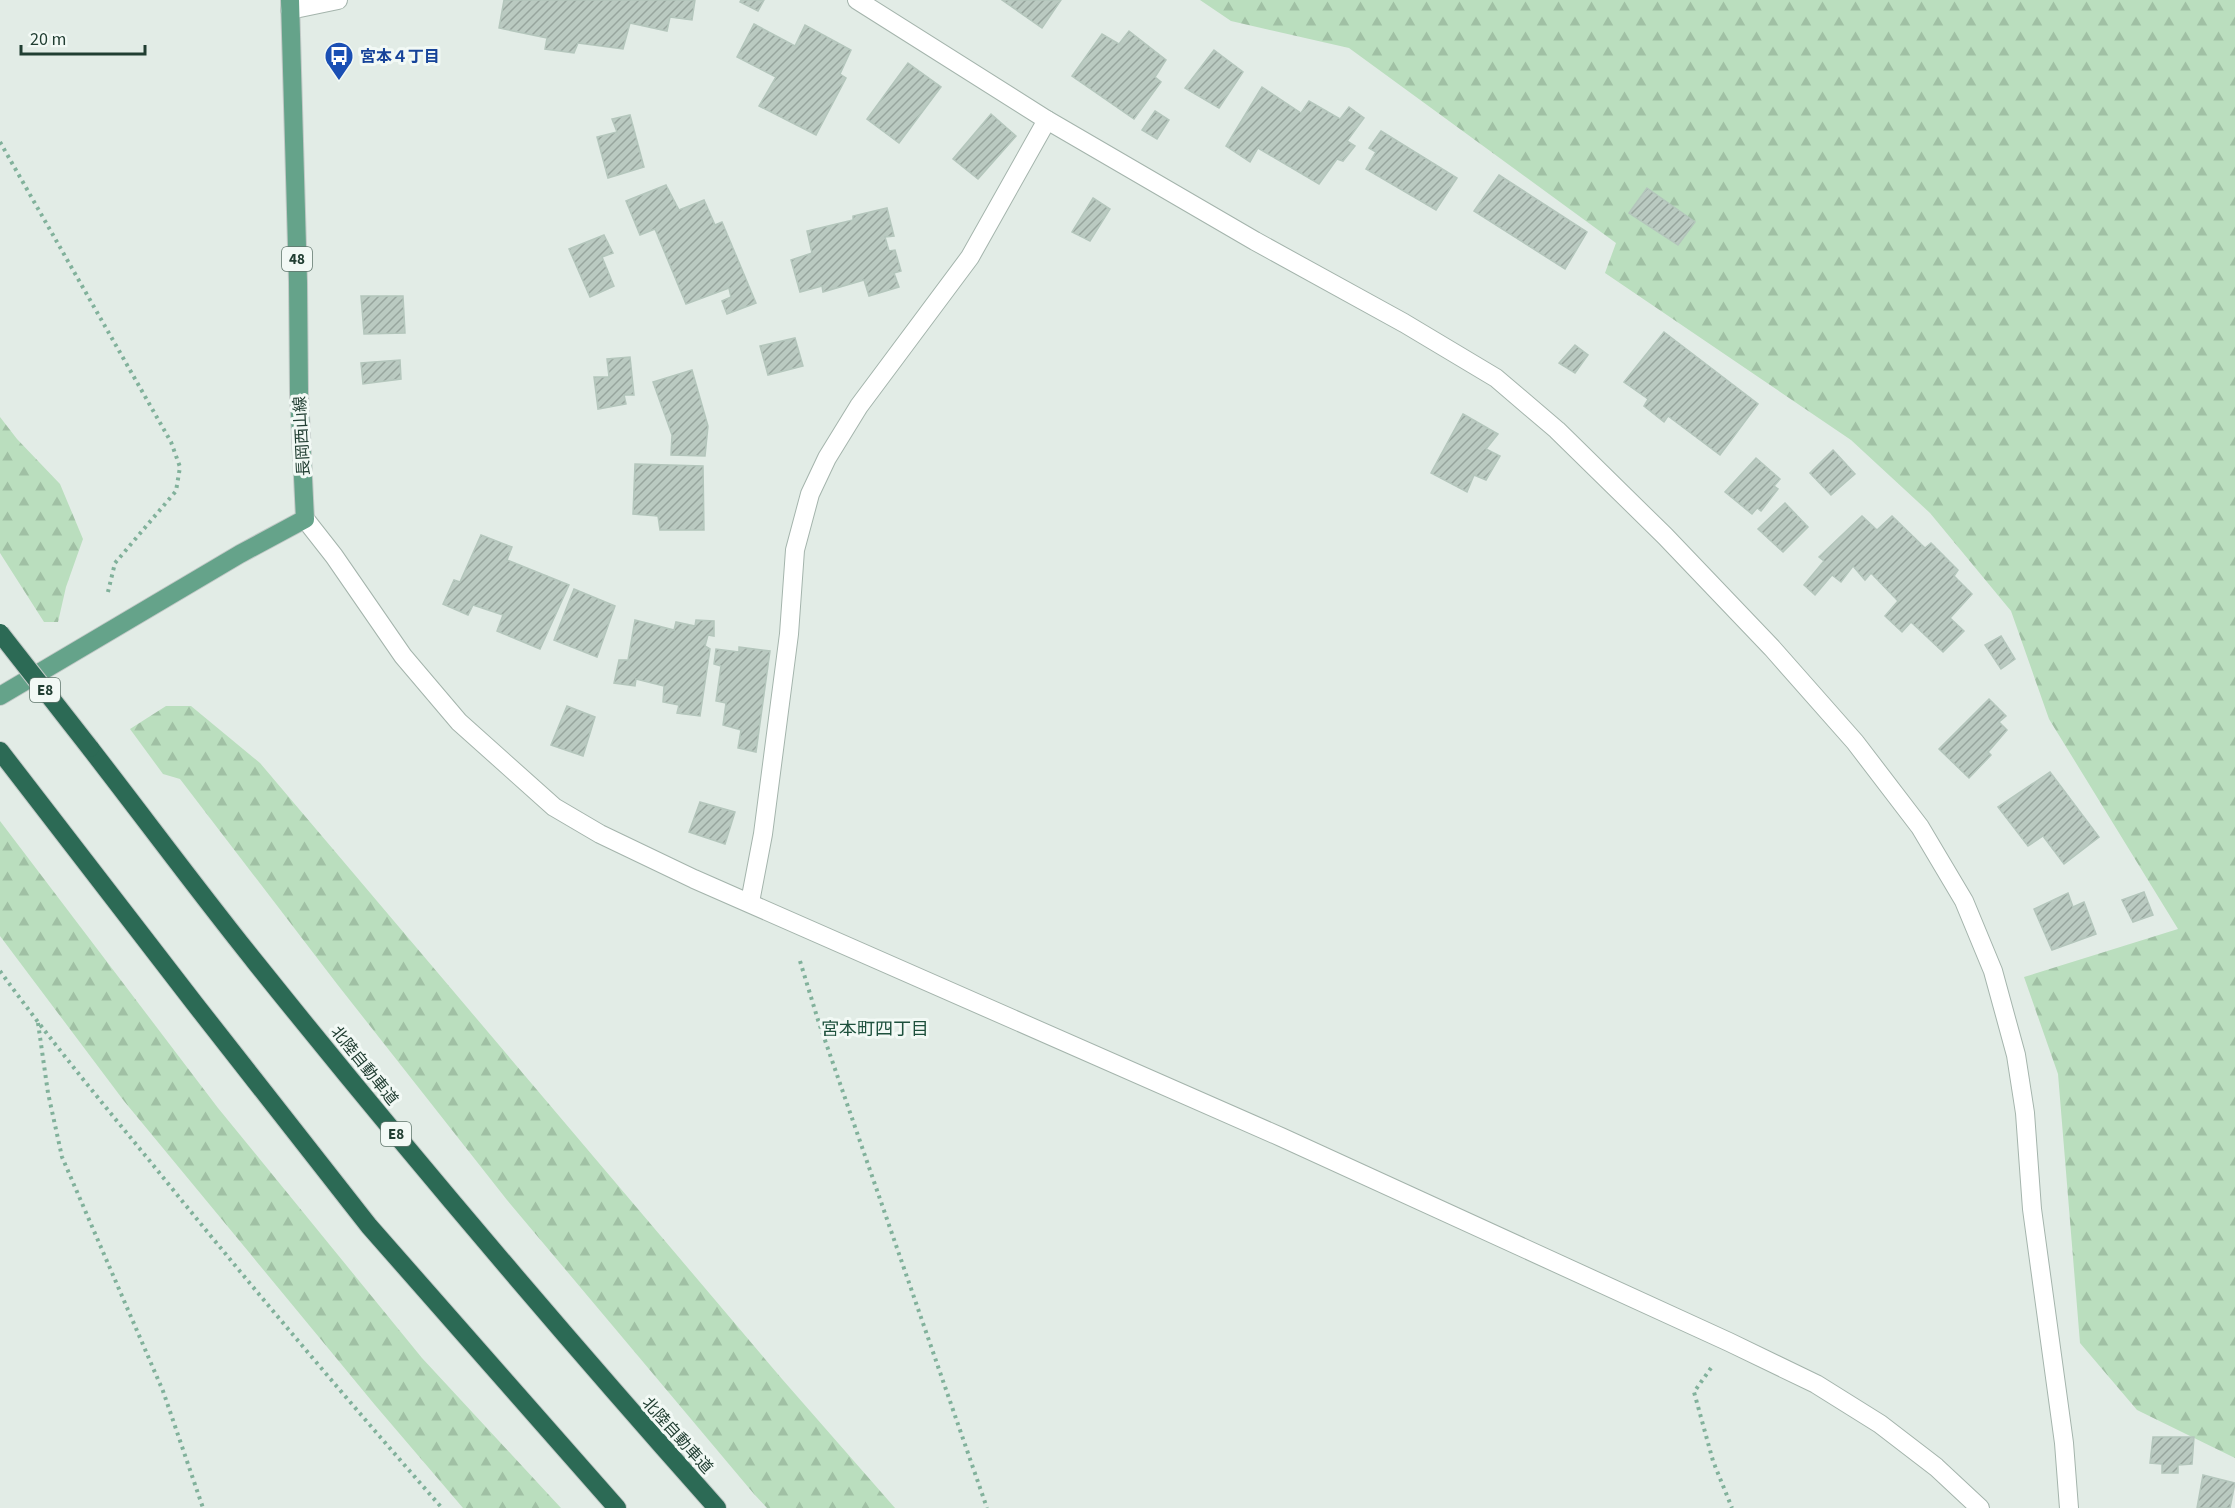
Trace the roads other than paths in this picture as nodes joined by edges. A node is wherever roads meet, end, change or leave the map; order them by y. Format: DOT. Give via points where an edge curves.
graph roads {
  1 [pos="338,0"];
  2 [pos="857,0"];
  3 [pos="290,5"];
  4 [pos="1047,120"];
  5 [pos="305,519"];
  6 [pos="0,633"];
  7 [pos="0,696"];
  8 [pos="0,751"];
  9 [pos="750,902"];
  10 [pos="617,1508"];
  11 [pos="717,1508"];
  12 [pos="1980,1508"];
  13 [pos="2069,1508"];
  1 -- 3 [label="street"];
  2 -- 4 [label="street"];
  3 -- 5 [label="main road, 長岡西山線 / 48"];
  4 -- 9 [label="street" via="970,257 859,406 810,494 795,550 789,634 763,834"];
  4 -- 13 [label="street" via="1496,378 1557,430 1772,648 1855,742 1920,827 1968,911 1993,971 2016,1055"];
  5 -- 7 [label="main road"];
  5 -- 9 [label="street" via="403,656 459,722 554,807 600,834"];
  6 -- 11 [label="highway, 北陸自動車道 / E8, bridge" via="255,962 594,1371"];
  8 -- 10 [label="highway" via="369,1226"];
  9 -- 12 [label="street" via="1281,1137 1816,1384 1880,1424 1936,1467"];
}
